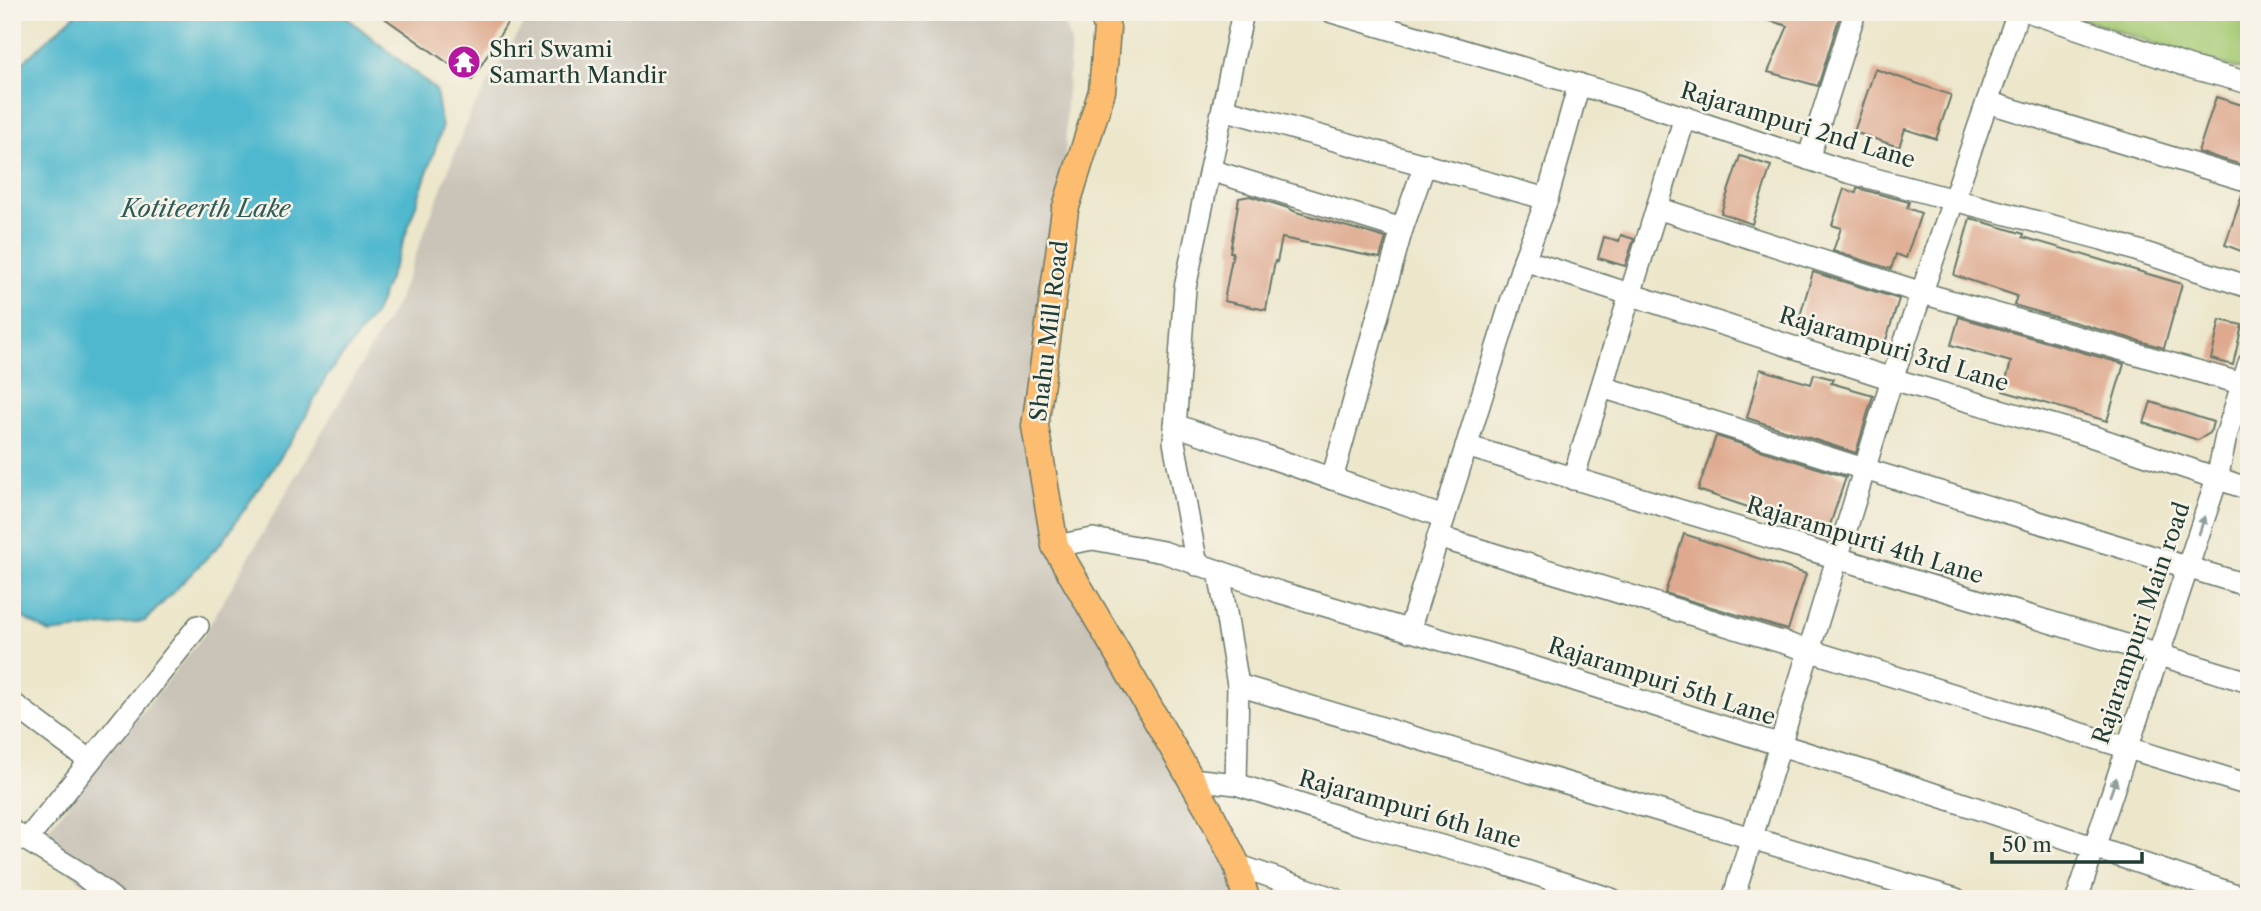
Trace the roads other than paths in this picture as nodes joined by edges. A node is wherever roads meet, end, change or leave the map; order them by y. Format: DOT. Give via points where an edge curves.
graph roads {
  1 [pos="1102,12"];
  2 [pos="1243,12"];
  3 [pos="1332,12"];
  4 [pos="1855,12"];
  5 [pos="2018,12"];
  6 [pos="2030,12"];
  7 [pos="2249,83"];
  8 [pos="1579,84"];
  9 [pos="1987,102"];
  10 [pos="1223,108"];
  11 [pos="1685,117"];
  12 [pos="1808,159"];
  13 [pos="1425,164"];
  14 [pos="1210,170"];
  15 [pos="2249,181"];
  16 [pos="1547,199"];
  17 [pos="1954,200"];
  18 [pos="1657,208"];
  19 [pos="1402,229"];
  20 [pos="1524,260"];
  21 [pos="2249,287"];
  22 [pos="1922,293"];
  23 [pos="1631,294"];
  24 [pos="2246,375"];
  25 [pos="1892,379"];
  26 [pos="1602,387"];
  27 [pos="1175,425"];
  28 [pos="1466,446"];
  29 [pos="1864,470"];
  30 [pos="1332,479"];
  31 [pos="1573,479"];
  32 [pos="2217,479"];
  33 [pos="2249,489"];
  34 [pos="1441,527"];
  35 [pos="1055,546"];
  36 [pos="1837,559"];
  37 [pos="1197,565"];
  38 [pos="2189,567"];
  39 [pos="1219,571"];
  40 [pos="2249,586"];
  41 [pos="198,626"];
  42 [pos="1409,631"];
  43 [pos="1808,651"];
  44 [pos="2158,655"];
  45 [pos="2249,682"];
  46 [pos="1238,685"];
  47 [pos="12,703"];
  48 [pos="1779,746"];
  49 [pos="2126,748"];
  50 [pos="90,761"];
  51 [pos="1191,779"];
  52 [pos="1236,784"];
  53 [pos="2249,785"];
  54 [pos="20,835"];
  55 [pos="1752,837"];
  56 [pos="2093,847"];
  57 [pos="1237,865"];
  58 [pos="113,899"];
  59 [pos="1246,899"];
  60 [pos="1335,899"];
  61 [pos="1611,899"];
  62 [pos="1733,899"];
  63 [pos="1956,899"];
  64 [pos="2077,899"];
  65 [pos="2248,899"];
  1 -- 35 [label="main road, Shahu Mill Road" via="1107,28 1101,92 1065,210 1035,426"];
  2 -- 10 [label="street"];
  3 -- 8 [label="street, Rajarampuri 2nd Lane"];
  4 -- 12 [label="street"];
  5 -- 9 [label="street"];
  6 -- 7 [label="street"];
  8 -- 11 [label="street, Rajarampuri 2nd Lane"];
  8 -- 16 [label="street"];
  9 -- 15 [label="street"];
  9 -- 17 [label="street"];
  10 -- 13 [label="street"];
  10 -- 14 [label="street"];
  11 -- 12 [label="street, Rajarampuri 2nd Lane"];
  11 -- 18 [label="street"];
  12 -- 17 [label="street, Rajarampuri 2nd Lane"];
  13 -- 16 [label="street"];
  13 -- 19 [label="street"];
  14 -- 19 [label="street"];
  14 -- 27 [label="street" via="1185,288"];
  16 -- 20 [label="street"];
  17 -- 21 [label="street, Rajarampuri 2nd Lane" via="2102,239"];
  17 -- 22 [label="street"];
  18 -- 22 [label="street"];
  18 -- 23 [label="street"];
  19 -- 30 [label="street"];
  20 -- 23 [label="street, Rajarampuri 3rd Lane"];
  20 -- 28 [label="street"];
  22 -- 24 [label="street"];
  22 -- 25 [label="street"];
  23 -- 25 [label="street, Rajarampuri 3rd Lane"];
  23 -- 26 [label="street"];
  24 -- 32 [label="street, Rajarampuri Main road"];
  25 -- 29 [label="street"];
  25 -- 32 [label="street, Rajarampuri 3rd Lane"];
  26 -- 29 [label="street"];
  26 -- 31 [label="street"];
  27 -- 30 [label="street"];
  27 -- 37 [label="street" via="1174,442"];
  28 -- 31 [label="street, Rajarampurti 4th Lane"];
  28 -- 34 [label="street"];
  29 -- 36 [label="street"];
  29 -- 38 [label="street"];
  30 -- 34 [label="street"];
  31 -- 36 [label="street, Rajarampurti 4th Lane"];
  32 -- 33 [label="street, Rajarampuri 3rd Lane"];
  38 -- 32 [label="street, Rajarampuri Main road, one-way"];
  34 -- 42 [label="street"];
  34 -- 43 [label="street"];
  35 -- 37 [label="street, Rajarampuri 5th Lane" via="1093,539 1163,552"];
  35 -- 51 [label="main road, Shahu Mill Road"];
  36 -- 43 [label="street"];
  36 -- 44 [label="street, Rajarampurti 4th Lane"];
  37 -- 39 [label="street, Rajarampuri 5th Lane"];
  38 -- 40 [label="street"];
  38 -- 44 [label="street, Rajarampuri Main road"];
  39 -- 42 [label="street, Rajarampuri 5th Lane"];
  39 -- 46 [label="street"];
  41 -- 50 [label="street"];
  42 -- 48 [label="street, Rajarampuri 5th Lane"];
  43 -- 48 [label="street"];
  43 -- 49 [label="street"];
  44 -- 45 [label="street, Rajarampurti 4th Lane"];
  44 -- 49 [label="street, Rajarampuri Main road"];
  46 -- 52 [label="street"];
  46 -- 55 [label="street"];
  47 -- 50 [label="street"];
  48 -- 55 [label="street"];
  48 -- 56 [label="street, Rajarampuri 5th Lane"];
  49 -- 53 [label="street"];
  56 -- 49 [label="street, Rajarampuri Main road, one-way"];
  50 -- 54 [label="street"];
  51 -- 52 [label="street, Rajarampuri 6th lane"];
  51 -- 57 [label="main road, Shahu Mill Road"];
  52 -- 61 [label="street, Rajarampuri 6th lane"];
  54 -- 58 [label="street"];
  55 -- 62 [label="street"];
  55 -- 63 [label="street"];
  56 -- 64 [label="street, Rajarampuri Main road"];
  56 -- 65 [label="street, Rajarampuri 5th Lane"];
  57 -- 59 [label="main road, Shahu Mill Road"];
  57 -- 60 [label="street"];
}
